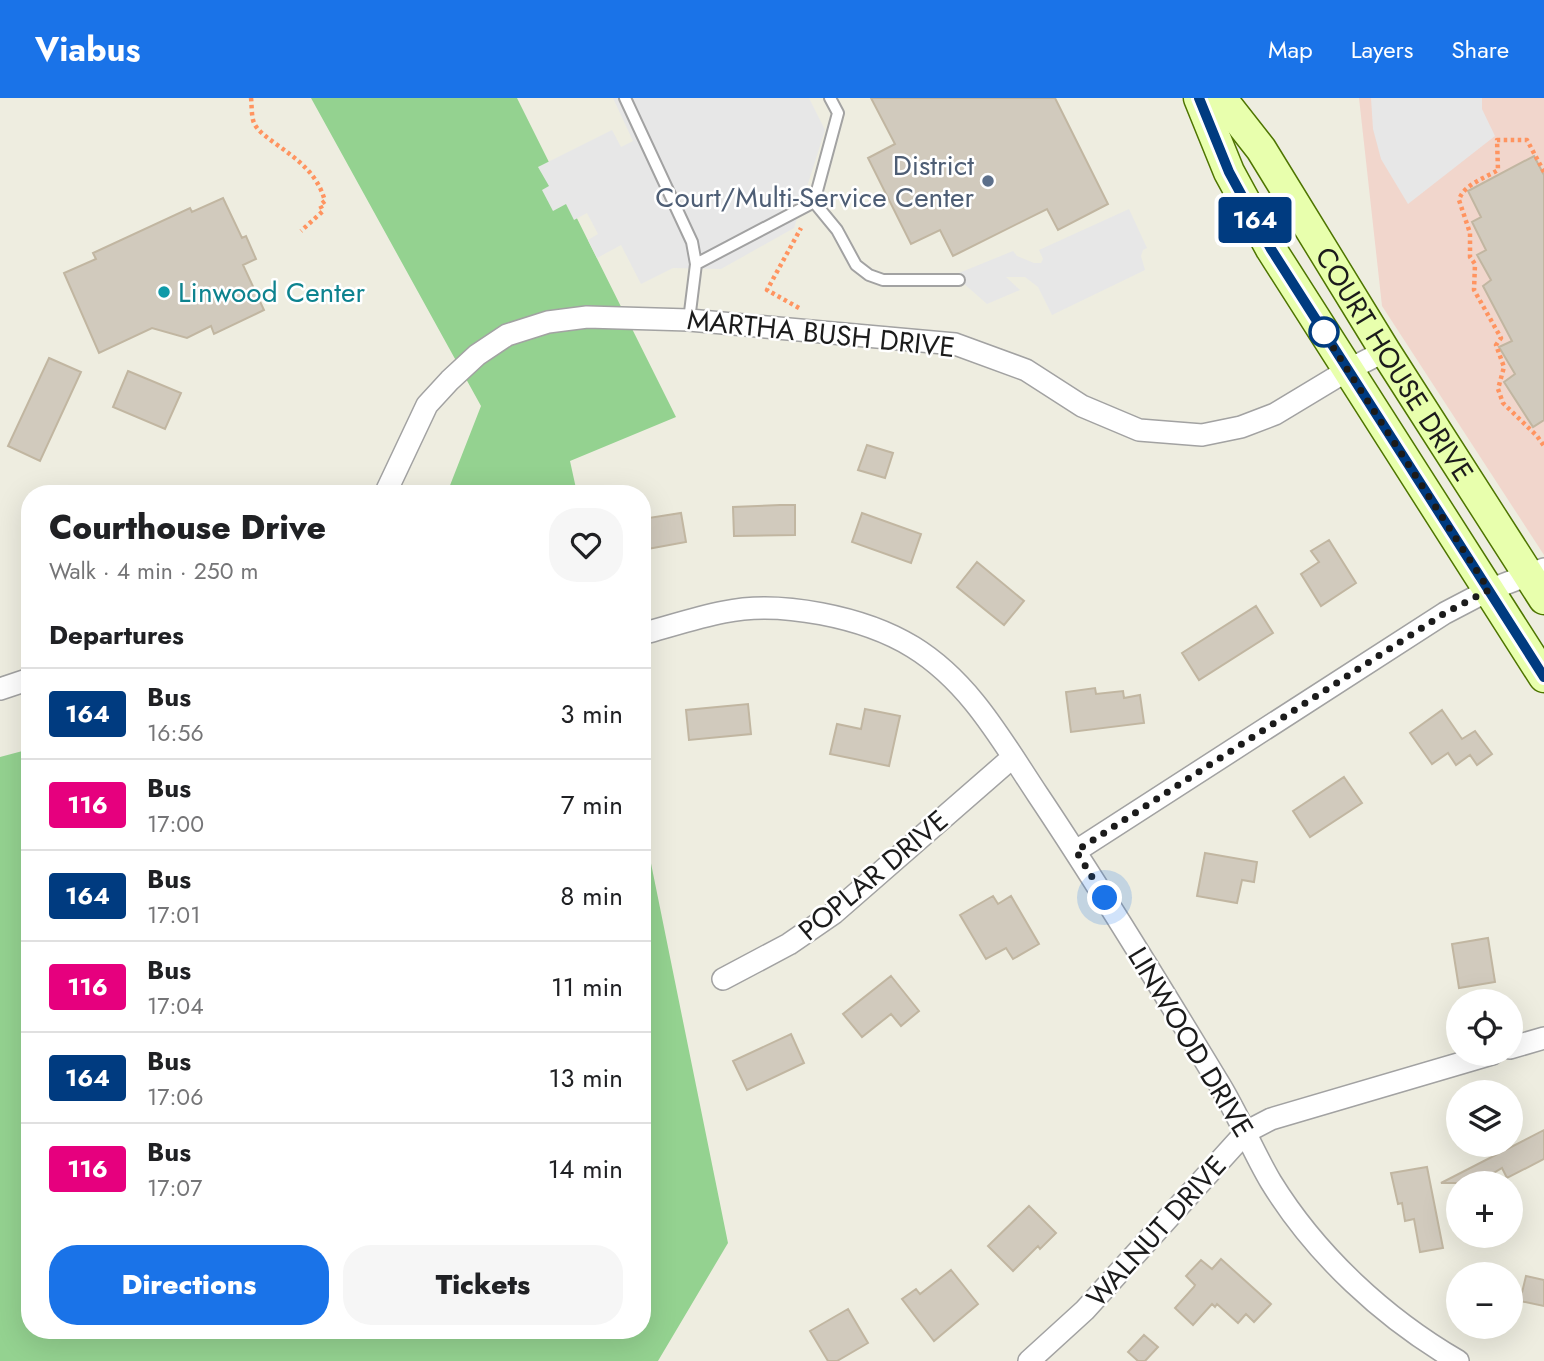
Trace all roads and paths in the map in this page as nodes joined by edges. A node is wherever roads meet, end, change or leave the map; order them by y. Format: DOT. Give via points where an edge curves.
graph roads {
  1 [pos="251,98"];
  2 [pos="625,98"];
  3 [pos="830,98"];
  4 [pos="1199,98"];
  5 [pos="1221,98"];
  6 [pos="1245,98"];
  7 [pos="1261,149"];
  8 [pos="1544,172"];
  9 [pos="814,202"];
  10 [pos="301,231"];
  11 [pos="696,264"];
  12 [pos="959,280"];
  13 [pos="689,320"];
  14 [pos="802,330"];
  15 [pos="1385,351"];
  16 [pos="1348,370"];
  17 [pos="1544,446"];
  18 [pos="389,485"];
  19 [pos="1539,581"];
  20 [pos="1489,590"];
  21 [pos="651,631"];
  22 [pos="1544,677"];
  23 [pos="21,682"];
  24 [pos="0,689"];
  25 [pos="1013,757"];
  26 [pos="1076,851"];
  27 [pos="723,979"];
  28 [pos="1544,1038"];
  29 [pos="1523,1044"];
  30 [pos="1451,1066"];
  31 [pos="1246,1132"];
  32 [pos="1029,1361"];
  33 [pos="1458,1361"];
  1 -- 10 [label="path" via="254,123 306,166 322,190 323,211"];
  2 -- 11 [label="lane" via="688,232"];
  3 -- 9 [label="lane" via="838,113"];
  4 -- 16 [label="main road, COURT HOUSE DRIVE" via="1229,172 1265,238"];
  5 -- 7 [label="main road, COURT HOUSE DRIVE"];
  6 -- 7 [label="main road"];
  7 -- 15 [label="main road, COURT HOUSE DRIVE"];
  8 -- 17 [label="path" via="1527,140 1497,140 1498,170 1466,189 1459,200 1475,264 1474,290 1501,338 1496,345 1504,367 1498,389 1503,403"];
  9 -- 11 [label="lane"];
  9 -- 12 [label="lane" via="837,230 856,265 869,275 883,280"];
  9 -- 14 [label="path" via="767,290 800,309"];
  11 -- 13 [label="lane"];
  13 -- 14 [label="street, MARTHA BUSH DRIVE"];
  13 -- 18 [label="street, MARTHA BUSH DRIVE" via="587,317 548,322 507,335 477,355 427,405"];
  14 -- 16 [label="street, MARTHA BUSH DRIVE" via="954,344 1026,370 1082,406 1114,420 1139,430 1169,433 1202,435 1241,428 1275,414"];
  15 -- 16 [label="street, MARTHA BUSH DRIVE"];
  15 -- 19 [label="main road, COURT HOUSE DRIVE"];
  16 -- 20 [label="main road, COURT HOUSE DRIVE"];
  19 -- 20 [label="street"];
  20 -- 22 [label="main road, COURT HOUSE DRIVE"];
  20 -- 26 [label="street" via="1445,613"];
  21 -- 25 [label="street, LINWOOD DRIVE" via="724,612 782,609 873,629 912,646 943,669 976,702"];
  23 -- 24 [label="street"];
  25 -- 26 [label="street, LINWOOD DRIVE"];
  25 -- 27 [label="street, POPLAR DRIVE" via="834,913 789,944"];
  26 -- 31 [label="street, LINWOOD DRIVE"];
  28 -- 29 [label="street"];
  30 -- 31 [label="street, WALNUT DRIVE" via="1271,1119"];
  31 -- 32 [label="street, WALNUT DRIVE" via="1085,1310"];
  31 -- 33 [label="street, LINWOOD DRIVE" via="1271,1181 1345,1275 1383,1311"];
}
